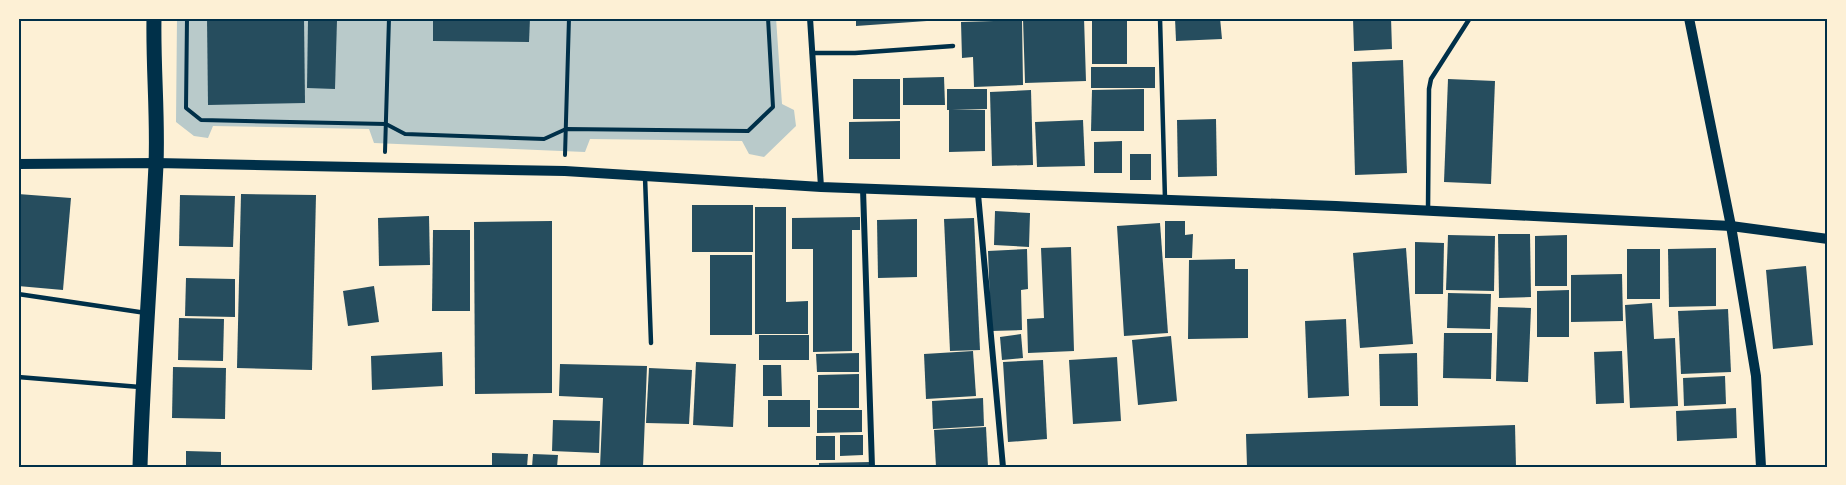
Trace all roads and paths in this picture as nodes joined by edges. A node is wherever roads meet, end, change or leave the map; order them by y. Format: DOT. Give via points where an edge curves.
graph roads {
  1 [pos="154,18"];
  2 [pos="187,18"];
  3 [pos="388,18"];
  4 [pos="569,18"];
  5 [pos="768,18"];
  6 [pos="810,18"];
  7 [pos="1160,18"];
  8 [pos="1470,18"];
  9 [pos="1689,18"];
  10 [pos="953,46"];
  11 [pos="812,52"];
  12 [pos="386,124"];
  13 [pos="566,129"];
  14 [pos="385,144"];
  15 [pos="565,151"];
  16 [pos="156,163"];
  17 [pos="18,164"];
  18 [pos="645,177"];
  19 [pos="820,187"];
  20 [pos="863,189"];
  21 [pos="978,194"];
  22 [pos="1165,199"];
  23 [pos="1428,210"];
  24 [pos="1731,226"];
  25 [pos="1828,239"];
  26 [pos="18,294"];
  27 [pos="148,314"];
  28 [pos="651,343"];
  29 [pos="18,377"];
  30 [pos="142,388"];
  31 [pos="140,467"];
  32 [pos="872,467"];
  33 [pos="1003,467"];
  34 [pos="1761,467"];
  1 -- 16 [label="main road"];
  2 -- 12 [label="path" via="186,108 201,120"];
  3 -- 12 [label="path"];
  4 -- 13 [label="path"];
  5 -- 13 [label="path" via="773,107 748,131"];
  6 -- 11 [label="street"];
  7 -- 22 [label="lane"];
  8 -- 23 [label="lane" via="1431,79"];
  9 -- 24 [label="street"];
  10 -- 11 [label="lane"];
  11 -- 19 [label="street"];
  12 -- 13 [label="path" via="405,134 544,139"];
  12 -- 14 [label="path"];
  13 -- 15 [label="path"];
  16 -- 17 [label="street"];
  16 -- 18 [label="street" via="565,171"];
  16 -- 27 [label="main road"];
  18 -- 19 [label="street"];
  18 -- 28 [label="lane"];
  19 -- 20 [label="street"];
  20 -- 21 [label="street"];
  20 -- 32 [label="street"];
  21 -- 22 [label="street"];
  21 -- 33 [label="street"];
  22 -- 23 [label="street"];
  23 -- 24 [label="street"];
  24 -- 25 [label="street"];
  24 -- 34 [label="street" via="1756,376"];
  26 -- 27 [label="lane"];
  27 -- 30 [label="main road"];
  29 -- 30 [label="lane"];
  30 -- 31 [label="main road"];
}
